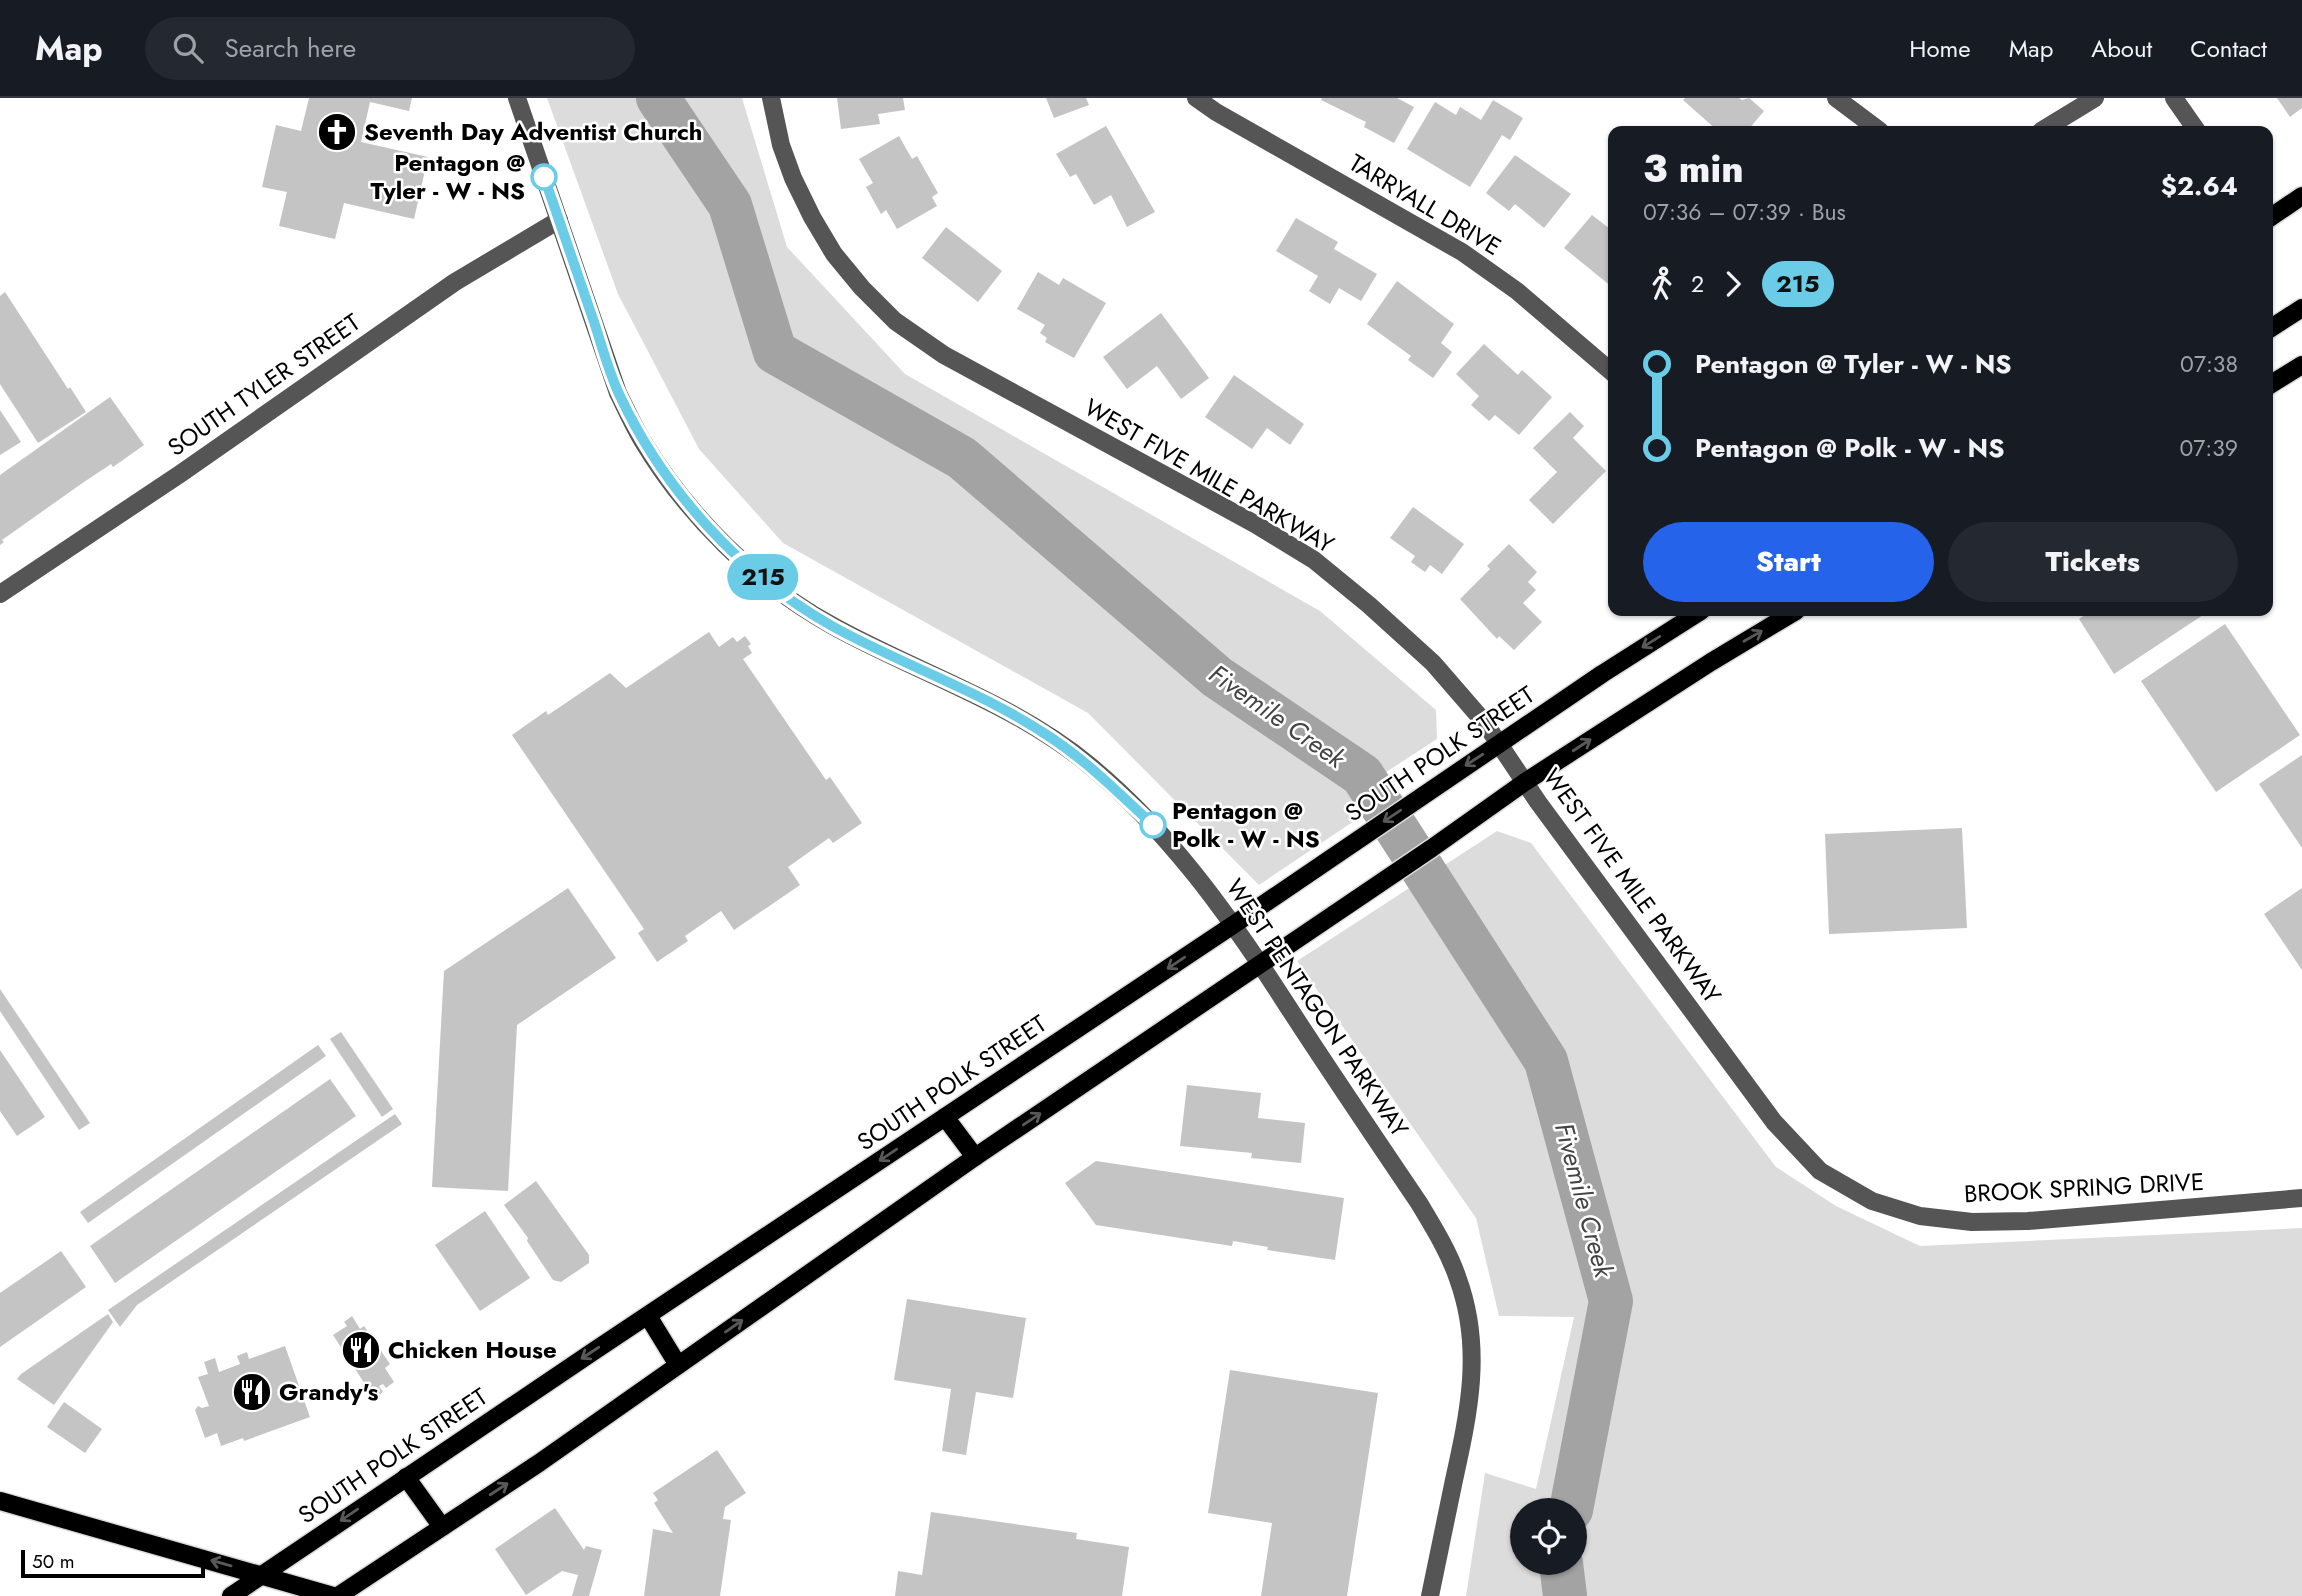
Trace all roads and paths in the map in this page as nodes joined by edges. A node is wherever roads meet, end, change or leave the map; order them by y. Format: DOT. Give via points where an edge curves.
graph roads {
  1 [pos="517,98"];
  2 [pos="771,98"];
  3 [pos="1196,98"];
  4 [pos="1836,98"];
  5 [pos="2095,98"];
  6 [pos="2174,98"];
  7 [pos="1873,126"];
  8 [pos="2049,126"];
  9 [pos="2194,126"];
  10 [pos="2302,196"];
  11 [pos="2273,216"];
  12 [pos="559,220"];
  13 [pos="2302,308"];
  14 [pos="2273,327"];
  15 [pos="2302,365"];
  16 [pos="1608,369"];
  17 [pos="2273,383"];
  18 [pos="0,594"];
  19 [pos="1693,616"];
  20 [pos="1788,616"];
  21 [pos="1500,744"];
  22 [pos="1525,782"];
  23 [pos="1233,925"];
  24 [pos="1260,964"];
  25 [pos="945,1117"];
  26 [pos="1774,1122"];
  27 [pos="975,1157"];
  28 [pos="2302,1198"];
  29 [pos="648,1316"];
  30 [pos="678,1365"];
  31 [pos="406,1477"];
  32 [pos="0,1501"];
  33 [pos="442,1527"];
  34 [pos="261,1574"];
  35 [pos="231,1596"];
  36 [pos="336,1596"];
  37 [pos="1430,1596"];
  1 -- 12 [label="street, WEST PENTAGON PARKWAY"];
  2 -- 21 [label="street, WEST FIVE MILE PARKWAY" via="781,145 812,217 834,254 895,321 944,355 1255,524 1314,561 1433,663"];
  3 -- 16 [label="street, TARRYALL DRIVE" via="1462,252 1517,291"];
  4 -- 7 [label="street"];
  5 -- 8 [label="street"];
  6 -- 9 [label="street"];
  10 -- 11 [label="main road"];
  12 -- 18 [label="street, SOUTH TYLER STREET" via="455,282"];
  12 -- 23 [label="street, WEST PENTAGON PARKWAY" via="618,393 642,439 704,521 788,598 832,626 1016,717 1089,765 1153,825"];
  13 -- 14 [label="main road"];
  15 -- 17 [label="main road"];
  19 -- 21 [label="main road, SOUTH POLK STREET, one-way"];
  22 -- 20 [label="main road, one-way"];
  21 -- 22 [label="street, WEST FIVE MILE PARKWAY"];
  21 -- 23 [label="main road, SOUTH POLK STREET, one-way"];
  22 -- 24 [label="main road"];
  22 -- 26 [label="street, WEST FIVE MILE PARKWAY"];
  23 -- 24 [label="street, WEST PENTAGON PARKWAY"];
  23 -- 25 [label="main road, SOUTH POLK STREET, one-way"];
  27 -- 24 [label="main road, one-way"];
  24 -- 37 [label="street, WEST PENTAGON PARKWAY" via="1419,1203 1459,1280 1472,1358 1470,1403"];
  25 -- 27 [label="main road"];
  25 -- 29 [label="main road, SOUTH POLK STREET, one-way"];
  26 -- 28 [label="street, BROOK SPRING DRIVE" via="1820,1171 1872,1201 1920,1216 1972,1222 2028,1221"];
  30 -- 27 [label="main road, one-way"];
  29 -- 30 [label="main road"];
  29 -- 31 [label="main road, SOUTH POLK STREET, one-way"];
  33 -- 30 [label="main road, one-way"];
  31 -- 33 [label="main road"];
  31 -- 34 [label="main road, SOUTH POLK STREET, one-way"];
  34 -- 32 [label="main road, one-way"];
  33 -- 36 [label="main road"];
  34 -- 35 [label="main road, SOUTH POLK STREET"];
  34 -- 36 [label="main road"];
}
